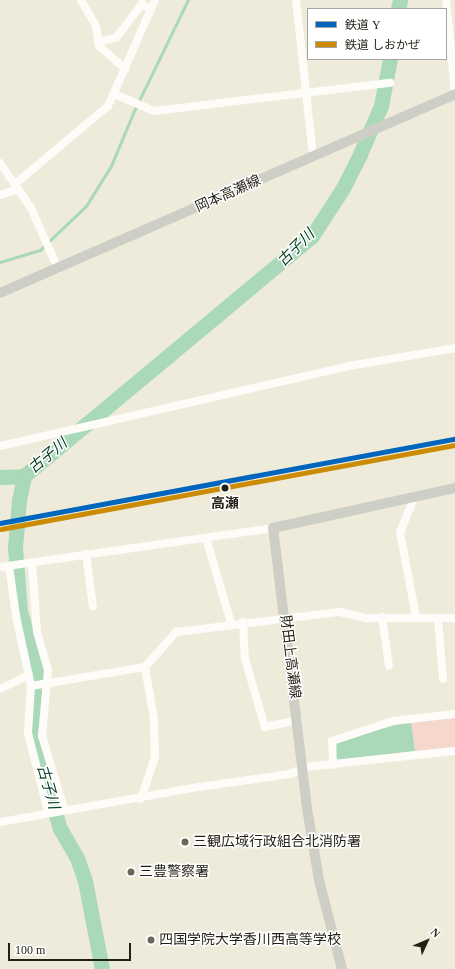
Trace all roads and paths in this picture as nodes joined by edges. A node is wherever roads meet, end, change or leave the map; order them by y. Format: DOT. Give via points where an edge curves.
graph roads {
  1 [pos="81,0"];
  2 [pos="154,0"];
  3 [pos="296,0"];
  4 [pos="150,9"];
  5 [pos="447,10"];
  6 [pos="98,42"];
  7 [pos="125,69"];
  8 [pos="390,84"];
  9 [pos="304,93"];
  10 [pos="455,93"];
  11 [pos="114,94"];
  12 [pos="313,156"];
  13 [pos="0,163"];
  14 [pos="16,187"];
  15 [pos="0,195"];
  16 [pos="58,269"];
  17 [pos="0,293"];
  18 [pos="455,348"];
  19 [pos="0,446"];
  20 [pos="455,488"];
  21 [pos="414,498"];
  22 [pos="273,528"];
  23 [pos="206,538"];
  24 [pos="86,554"];
  25 [pos="32,563"];
  26 [pos="9,566"];
  27 [pos="0,567"];
  28 [pos="93,607"];
  29 [pos="285,616"];
  30 [pos="382,617"];
  31 [pos="416,617"];
  32 [pos="438,618"];
  33 [pos="455,618"];
  34 [pos="243,622"];
  35 [pos="232,623"];
  36 [pos="390,666"];
  37 [pos="145,667"];
  38 [pos="29,675"];
  39 [pos="443,680"];
  40 [pos="48,684"];
  41 [pos="34,685"];
  42 [pos="0,689"];
  43 [pos="455,714"];
  44 [pos="298,720"];
  45 [pos="455,751"];
  46 [pos="333,765"];
  47 [pos="305,767"];
  48 [pos="141,799"];
  49 [pos="64,809"];
  50 [pos="48,812"];
  51 [pos="0,822"];
  52 [pos="342,969"];
  1 -- 6 [label="street" via="96,26"];
  2 -- 4 [label="street"];
  3 -- 9 [label="street" via="302,42"];
  4 -- 6 [label="street" via="142,4 116,38"];
  4 -- 7 [label="street"];
  5 -- 10 [label="street"];
  6 -- 7 [label="street" via="113,61"];
  7 -- 11 [label="street"];
  8 -- 9 [label="street"];
  9 -- 11 [label="street" via="154,112"];
  9 -- 12 [label="street"];
  10 -- 12 [label="main road, 岡本高瀬線"];
  11 -- 14 [label="street" via="108,106"];
  12 -- 16 [label="main road, 岡本高瀬線"];
  13 -- 14 [label="street"];
  14 -- 15 [label="street"];
  14 -- 16 [label="street" via="31,208"];
  16 -- 17 [label="main road, 岡本高瀬線"];
  18 -- 19 [label="street" via="349,366"];
  20 -- 21 [label="main road"];
  21 -- 22 [label="main road"];
  21 -- 31 [label="street" via="400,532"];
  22 -- 23 [label="street"];
  22 -- 29 [label="main road, 財田上高瀬線"];
  23 -- 24 [label="street"];
  23 -- 35 [label="street"];
  24 -- 25 [label="street"];
  24 -- 28 [label="street"];
  25 -- 26 [label="street"];
  25 -- 40 [label="street" via="37,632 48,670"];
  26 -- 27 [label="street"];
  26 -- 38 [label="street" via="16,616"];
  29 -- 30 [label="street" via="340,612 366,618"];
  29 -- 34 [label="street"];
  29 -- 44 [label="main road, 財田上高瀬線"];
  30 -- 31 [label="street"];
  30 -- 36 [label="street"];
  31 -- 32 [label="street"];
  32 -- 33 [label="street"];
  32 -- 39 [label="street"];
  34 -- 35 [label="street"];
  34 -- 44 [label="street" via="245,659 265,727"];
  35 -- 37 [label="street" via="176,632"];
  37 -- 40 [label="street"];
  37 -- 48 [label="street" via="154,720 155,757"];
  38 -- 41 [label="street"];
  38 -- 42 [label="street"];
  40 -- 41 [label="street"];
  40 -- 49 [label="street" via="42,736"];
  41 -- 50 [label="street" via="28,732"];
  43 -- 46 [label="street" via="393,721 332,741"];
  44 -- 47 [label="main road, 財田上高瀬線"];
  45 -- 46 [label="street"];
  46 -- 47 [label="street"];
  47 -- 48 [label="street" via="290,774 199,787"];
  47 -- 52 [label="main road, 財田上高瀬線" via="307,808 319,880"];
  48 -- 49 [label="street"];
  49 -- 50 [label="street"];
  50 -- 51 [label="street"];
}
